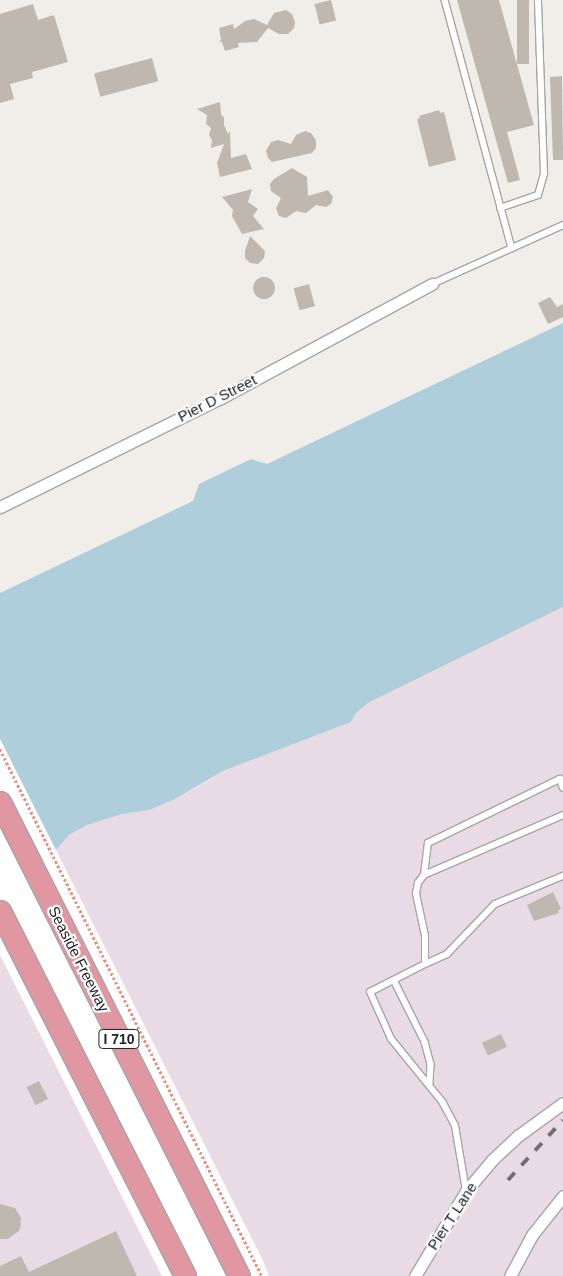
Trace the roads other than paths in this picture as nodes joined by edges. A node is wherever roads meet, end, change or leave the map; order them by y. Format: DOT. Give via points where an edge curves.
graph roads {
  1 [pos="445,0"];
  2 [pos="538,0"];
  3 [pos="500,208"];
  4 [pos="563,225"];
  5 [pos="512,248"];
  6 [pos="432,284"];
  7 [pos="0,507"];
  8 [pos="563,787"];
  9 [pos="0,802"];
  10 [pos="563,815"];
  11 [pos="424,875"];
  12 [pos="563,876"];
  13 [pos="0,911"];
  14 [pos="425,964"];
  15 [pos="394,980"];
  16 [pos="430,1085"];
  17 [pos="563,1103"];
  18 [pos="466,1191"];
  19 [pos="563,1196"];
  20 [pos="185,1276"];
  21 [pos="239,1276"];
  22 [pos="415,1276"];
  23 [pos="510,1276"];
  1 -- 3 [label="lane"];
  2 -- 3 [label="lane" via="544,174 538,196"];
  3 -- 5 [label="lane"];
  4 -- 5 [label="lane"];
  5 -- 6 [label="lane"];
  6 -- 7 [label="street, Pier D Street" via="221,398"];
  8 -- 11 [label="lane" via="560,779 428,843"];
  9 -- 21 [label="highway, Seaside Freeway / I 710"];
  10 -- 11 [label="lane"];
  11 -- 14 [label="lane" via="416,894 425,936"];
  12 -- 14 [label="lane" via="495,904 447,954"];
  13 -- 20 [label="highway"];
  14 -- 15 [label="lane"];
  15 -- 16 [label="lane" via="425,1042 431,1064"];
  15 -- 16 [label="lane" via="370,992 391,1039"];
  16 -- 18 [label="lane" via="443,1102 454,1126"];
  17 -- 18 [label="street, Pier T Lane" via="519,1135"];
  18 -- 22 [label="street, Pier T Lane"];
  19 -- 23 [label="street" via="532,1234"];
}
